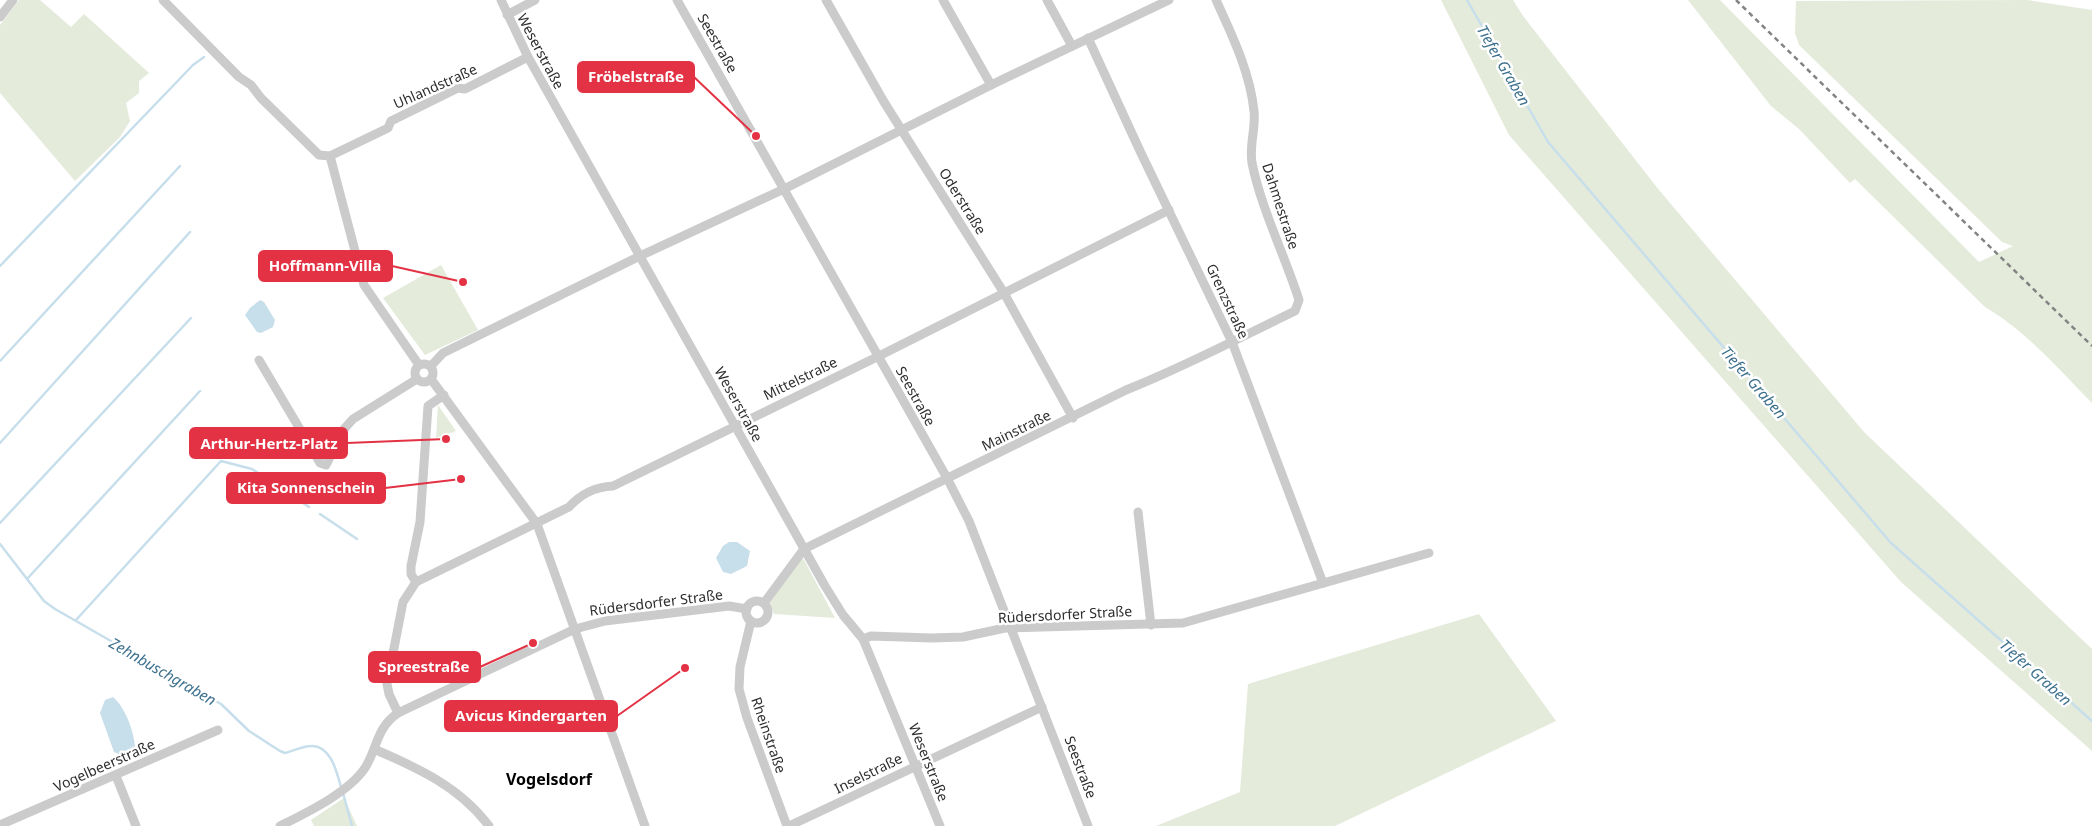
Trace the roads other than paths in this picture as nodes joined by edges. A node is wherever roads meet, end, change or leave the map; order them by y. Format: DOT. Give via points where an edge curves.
graph roads {
  1 [pos="13,0"];
  2 [pos="163,0"];
  3 [pos="501,0"];
  4 [pos="535,0"];
  5 [pos="677,0"];
  6 [pos="826,0"];
  7 [pos="943,0"];
  8 [pos="1046,0"];
  9 [pos="1169,0"];
  10 [pos="1216,0"];
  11 [pos="1157,2"];
  12 [pos="507,16"];
  13 [pos="0,17"];
  14 [pos="1088,38"];
  15 [pos="1072,46"];
  16 [pos="528,57"];
  17 [pos="991,85"];
  18 [pos="902,129"];
  19 [pos="330,156"];
  20 [pos="784,189"];
  21 [pos="1169,210"];
  22 [pos="640,256"];
  23 [pos="1004,292"];
  24 [pos="1298,306"];
  25 [pos="1232,342"];
  26 [pos="878,356"];
  27 [pos="259,360"];
  28 [pos="419,365"];
  29 [pos="431,366"];
  30 [pos="416,378"];
  31 [pos="432,379"];
  32 [pos="444,395"];
  33 [pos="1073,418"];
  34 [pos="735,425"];
  35 [pos="947,478"];
  36 [pos="1138,512"];
  37 [pos="537,524"];
  38 [pos="804,549"];
  39 [pos="1429,553"];
  40 [pos="416,582"];
  41 [pos="1322,583"];
  42 [pos="764,603"];
  43 [pos="747,609"];
  44 [pos="751,621"];
  45 [pos="1151,625"];
  46 [pos="1012,628"];
  47 [pos="575,629"];
  48 [pos="863,639"];
  49 [pos="1042,706"];
  50 [pos="398,713"];
  51 [pos="218,730"];
  52 [pos="374,749"];
  53 [pos="916,765"];
  54 [pos="116,776"];
  55 [pos="0,825"];
  56 [pos="136,826"];
  57 [pos="280,826"];
  58 [pos="488,826"];
  59 [pos="645,826"];
  60 [pos="788,826"];
  61 [pos="940,826"];
  62 [pos="1088,826"];
  1 -- 13 [label="street"];
  2 -- 19 [label="street" via="319,155"];
  3 -- 12 [label="street, Weserstraße"];
  4 -- 12 [label="street"];
  5 -- 20 [label="street, Seestraße"];
  6 -- 18 [label="street, Oderstraße"];
  7 -- 17 [label="street"];
  8 -- 15 [label="street"];
  9 -- 11 [label="street"];
  10 -- 24 [label="street, Dahmestraße" via="1245,71 1254,108 1252,163 1299,300"];
  11 -- 14 [label="street"];
  12 -- 16 [label="street, Weserstraße"];
  14 -- 15 [label="street"];
  14 -- 21 [label="street, Grenzstraße"];
  15 -- 17 [label="street"];
  16 -- 19 [label="street, Uhlandstraße" via="466,89 458,88 391,121 388,128"];
  16 -- 22 [label="street, Weserstraße"];
  17 -- 18 [label="street"];
  18 -- 20 [label="street"];
  18 -- 23 [label="street, Oderstraße"];
  19 -- 28 [label="street" via="364,285"];
  20 -- 22 [label="street"];
  20 -- 26 [label="street, Seestraße"];
  21 -- 23 [label="street, Mittelstraße"];
  21 -- 25 [label="street, Grenzstraße"];
  22 -- 29 [label="street" via="443,353"];
  22 -- 34 [label="street, Weserstraße"];
  23 -- 26 [label="street, Mittelstraße"];
  23 -- 33 [label="street, Oderstraße"];
  24 -- 25 [label="street, Mainstraße" via="1295,311"];
  25 -- 33 [label="street, Mainstraße"];
  25 -- 41 [label="street, Grenzstraße"];
  26 -- 34 [label="street, Mittelstraße"];
  26 -- 35 [label="street, Seestraße"];
  27 -- 30 [label="street" via="320,463 326,465 344,429 353,419"];
  28 -- 29 [label="street"];
  28 -- 30 [label="street" via="415,370"];
  29 -- 31 [label="street" via="434,372"];
  30 -- 31 [label="street" via="424,382"];
  31 -- 32 [label="street"];
  32 -- 37 [label="street"];
  32 -- 40 [label="street" via="428,406 420,522 411,566"];
  33 -- 35 [label="street, Mainstraße"];
  34 -- 37 [label="street, Mittelstraße" via="612,486 599,487"];
  34 -- 38 [label="street, Weserstraße"];
  35 -- 38 [label="street, Mainstraße"];
  35 -- 46 [label="street, Seestraße" via="978,540"];
  36 -- 45 [label="street, Rüdersdorfer Straße"];
  37 -- 40 [label="street, Mittelstraße"];
  37 -- 47 [label="street"];
  38 -- 42 [label="street, Mainstraße"];
  38 -- 48 [label="street, Weserstraße" via="843,615"];
  39 -- 41 [label="street, Rüdersdorfer Straße"];
  40 -- 50 [label="street" via="403,602 387,684"];
  41 -- 45 [label="street, Rüdersdorfer Straße" via="1183,623"];
  42 -- 43 [label="street" via="754,602"];
  42 -- 44 [label="street" via="769,612 766,619 761,623"];
  43 -- 44 [label="street"];
  43 -- 47 [label="street, Rüdersdorfer Straße" via="729,606 605,621"];
  44 -- 60 [label="street, Rheinstraße" via="740,666 739,689 746,718"];
  45 -- 46 [label="street, Rüdersdorfer Straße"];
  46 -- 48 [label="street, Rüdersdorfer Straße" via="962,637 871,636"];
  46 -- 49 [label="street, Seestraße"];
  47 -- 50 [label="street, Rüdersdorfer Straße"];
  47 -- 59 [label="street"];
  48 -- 53 [label="street, Weserstraße"];
  49 -- 53 [label="street, Inselstraße"];
  49 -- 62 [label="street, Seestraße"];
  50 -- 52 [label="street, Rüdersdorfer Straße" via="381,728"];
  51 -- 54 [label="street, Vogelbeerstraße"];
  52 -- 57 [label="street, Rüdersdorfer Straße" via="364,768 346,786"];
  52 -- 58 [label="street" via="435,777 462,797"];
  53 -- 60 [label="street, Inselstraße"];
  53 -- 61 [label="street, Weserstraße"];
  54 -- 55 [label="street, Vogelbeerstraße"];
  54 -- 56 [label="street"];
}
